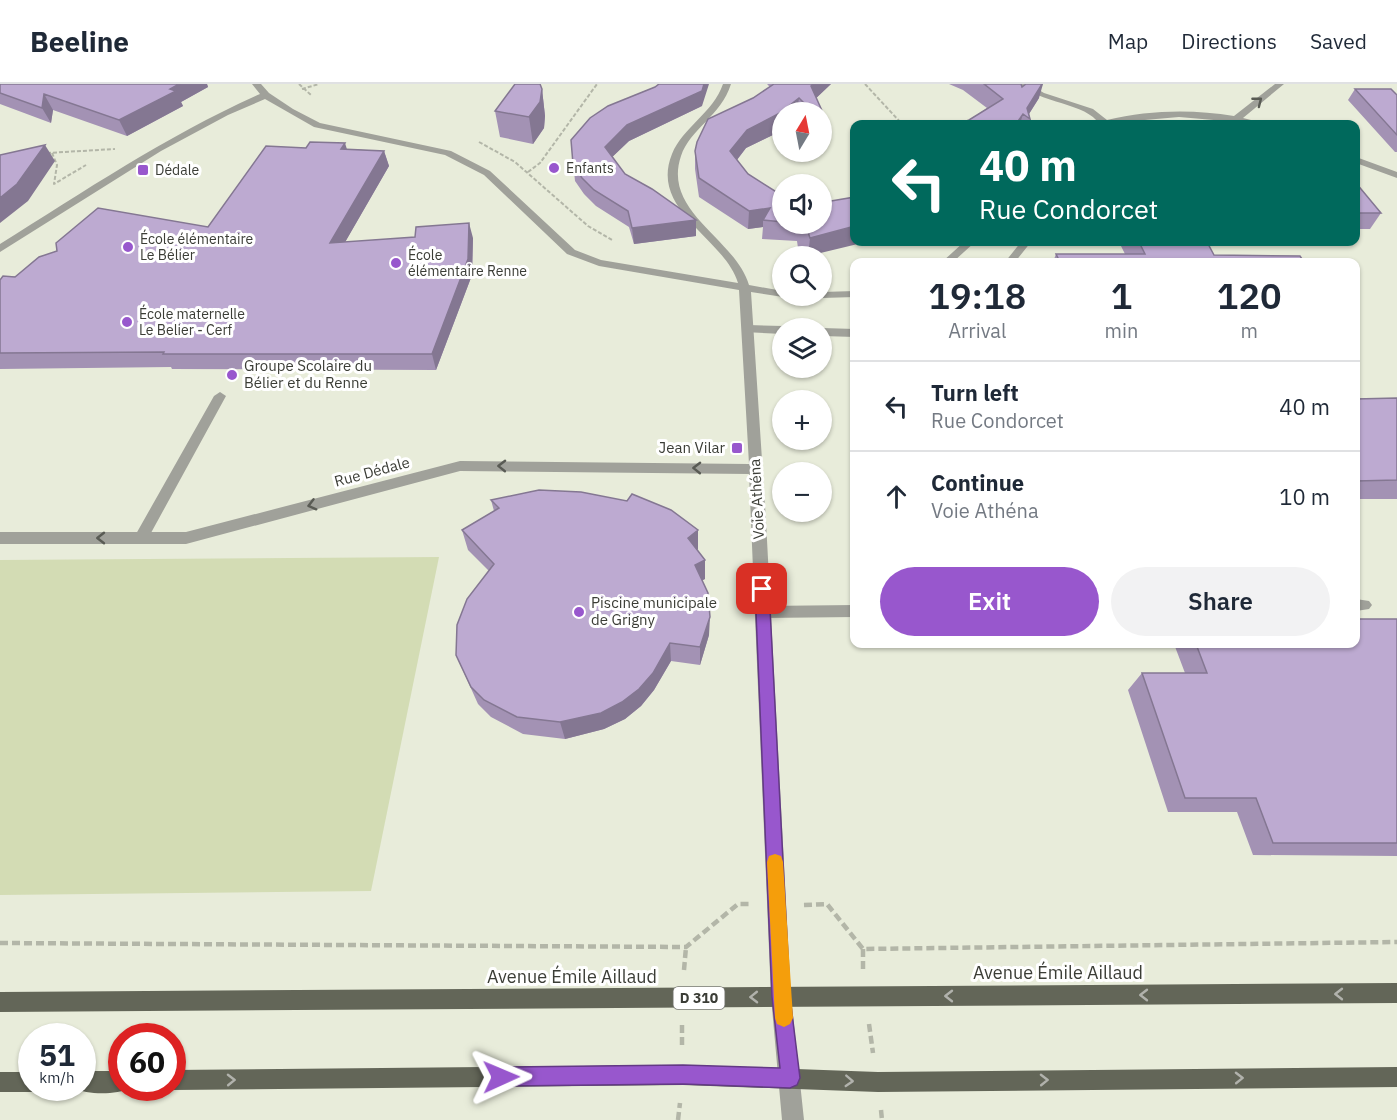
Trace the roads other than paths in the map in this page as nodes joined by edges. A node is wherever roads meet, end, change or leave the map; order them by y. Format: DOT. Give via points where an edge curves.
graph roads {
  1 [pos="256,84"];
  2 [pos="727,84"];
  3 [pos="1023,84"];
  4 [pos="1280,84"];
  5 [pos="266,95"];
  6 [pos="1237,119"];
  7 [pos="1100,120"];
  8 [pos="1122,120"];
  9 [pos="1241,120"];
  10 [pos="1360,161"];
  11 [pos="1397,175"];
  12 [pos="965,246"];
  13 [pos="1023,246"];
  14 [pos="0,249"];
  15 [pos="952,258"];
  16 [pos="1013,258"];
  17 [pos="745,289"];
  18 [pos="772,293"];
  19 [pos="850,294"];
  20 [pos="832,295"];
  21 [pos="748,329"];
  22 [pos="772,330"];
  23 [pos="832,332"];
  24 [pos="850,333"];
  25 [pos="220,396"];
  26 [pos="756,469"];
  27 [pos="0,538"];
  28 [pos="141,538"];
  29 [pos="850,611"];
  30 [pos="763,612"];
  31 [pos="1397,993"];
  32 [pos="781,997"];
  33 [pos="0,1002"];
  34 [pos="1397,1077"];
  35 [pos="790,1078"];
  36 [pos="186,1080"];
  37 [pos="0,1082"];
  38 [pos="18,1082"];
  39 [pos="793,1120"];
  1 -- 5 [label="street"];
  2 -- 17 [label="street" via="720,103 683,141 672,164 671,183 687,213 736,266"];
  3 -- 7 [label="street" via="1041,95 1090,111"];
  6 -- 4 [label="street, one-way"];
  5 -- 14 [label="street" via="158,149"];
  5 -- 17 [label="street" via="318,124 448,153 487,173 571,252 599,263"];
  6 -- 8 [label="street" via="1164,114"];
  6 -- 9 [label="street"];
  10 -- 11 [label="street"];
  12 -- 15 [label="street"];
  13 -- 16 [label="street"];
  17 -- 18 [label="street"];
  17 -- 21 [label="street, Voie Athéna"];
  19 -- 20 [label="street"];
  21 -- 22 [label="street"];
  21 -- 26 [label="street, Voie Athéna"];
  23 -- 24 [label="street"];
  25 -- 28 [label="street"];
  26 -- 28 [label="street, Rue Dédale, one-way" via="460,466 186,538"];
  26 -- 30 [label="street, Voie Athéna"];
  28 -- 27 [label="street, Rue Dédale, one-way"];
  29 -- 30 [label="street"];
  30 -- 32 [label="street, Voie Athéna"];
  31 -- 32 [label="main road, Avenue Émile Aillaud / D 310, one-way"];
  32 -- 33 [label="main road, Avenue Émile Aillaud / D 310, one-way"];
  32 -- 35 [label="street, Voie Athéna"];
  35 -- 34 [label="main road, one-way" via="878,1082"];
  36 -- 35 [label="main road, one-way" via="683,1075"];
  35 -- 39 [label="street, Voie Athéna"];
  37 -- 38 [label="main road"];
}
